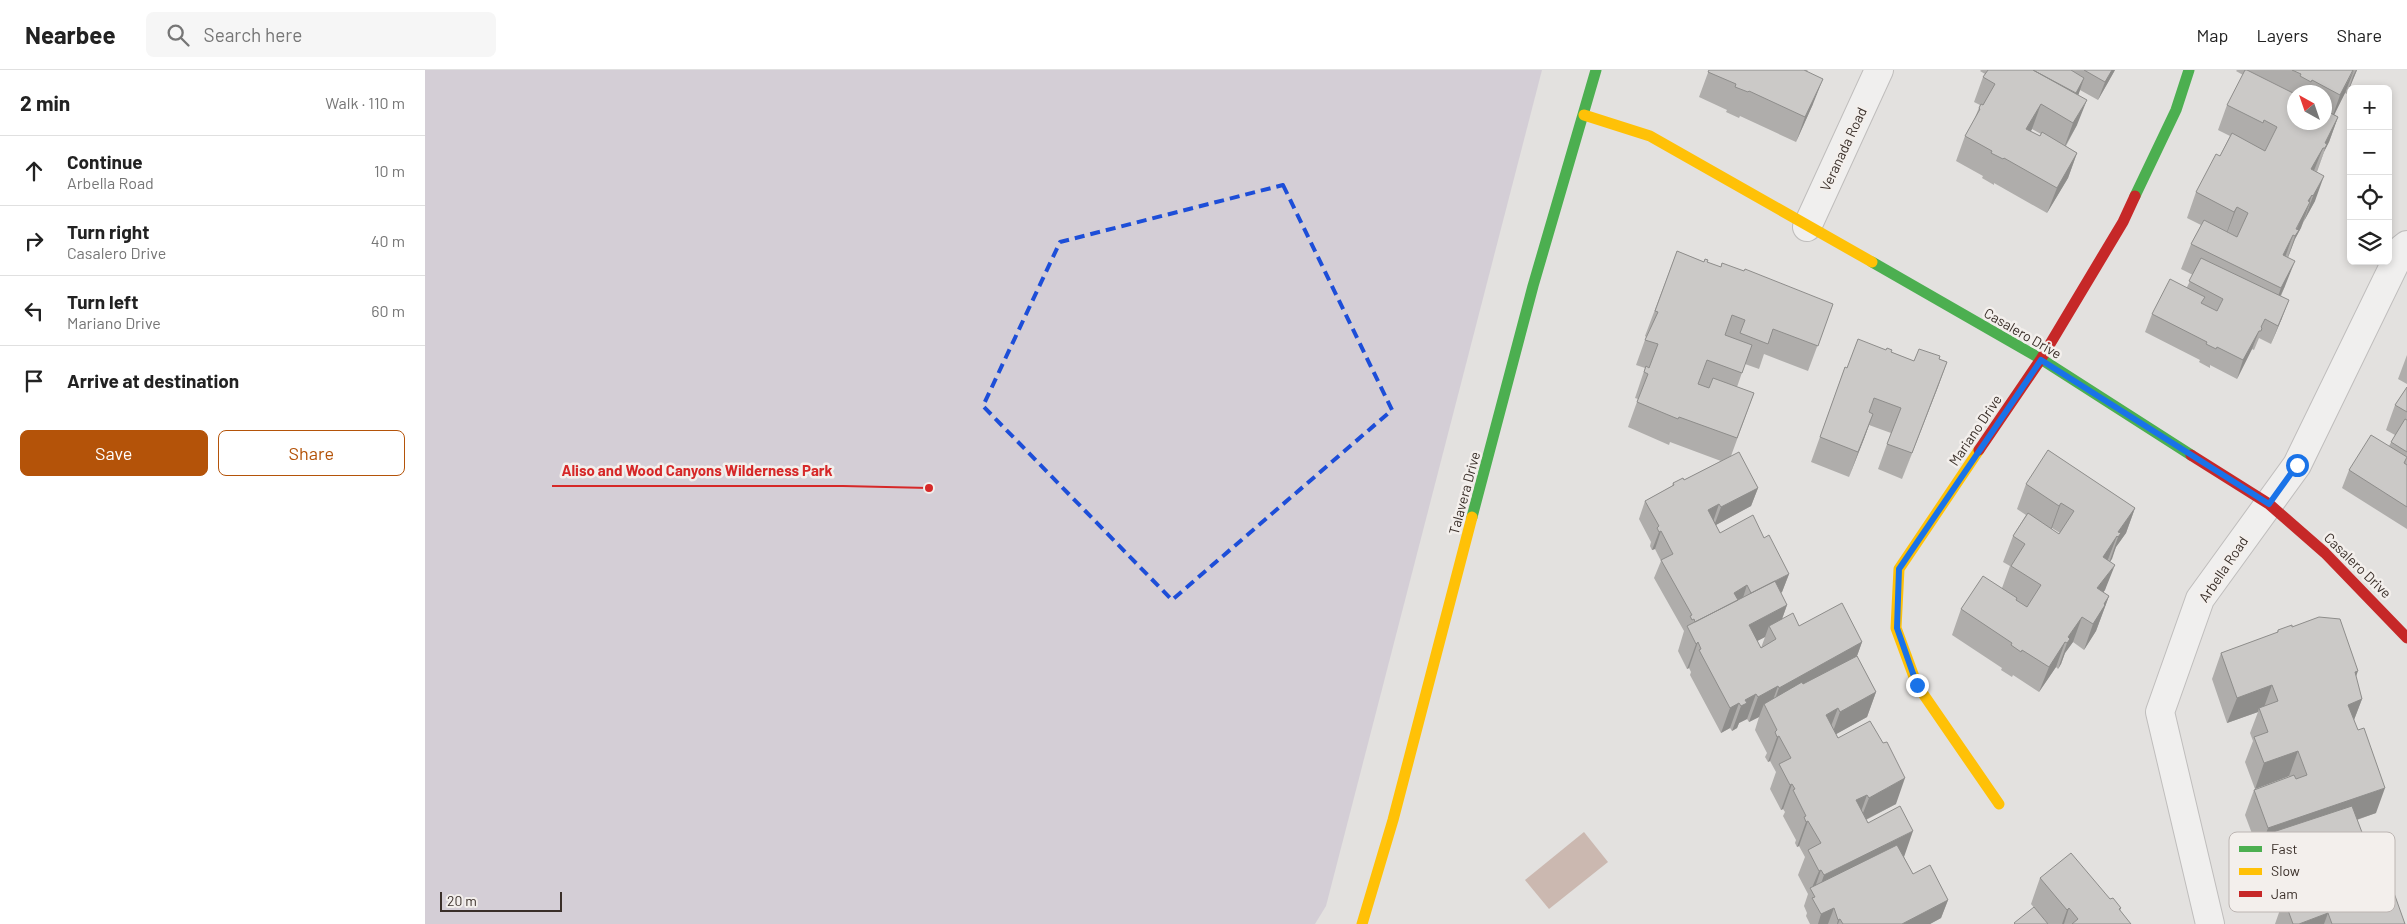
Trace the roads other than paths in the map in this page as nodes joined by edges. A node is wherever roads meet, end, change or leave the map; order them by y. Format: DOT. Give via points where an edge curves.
graph roads {
  1 [pos="1596,70"];
  2 [pos="1879,70"];
  3 [pos="2189,70"];
  4 [pos="1584,115"];
  5 [pos="1807,227"];
  6 [pos="2407,245"];
  7 [pos="2041,360"];
  8 [pos="2269,504"];
  9 [pos="2407,638"];
  10 [pos="1999,804"];
  11 [pos="1362,924"];
  12 [pos="2210,924"];
  1 -- 4 [label="street, Talavera Drive"];
  2 -- 5 [label="street, Veranada Road"];
  3 -- 7 [label="street, Mariano Drive" via="2176,110 2123,222"];
  4 -- 5 [label="street, Casalero Drive" via="1650,136"];
  4 -- 11 [label="street, Talavera Drive" via="1533,286 1393,820"];
  5 -- 7 [label="street, Casalero Drive"];
  6 -- 8 [label="street, Arbella Road" via="2402,249 2297,465"];
  7 -- 8 [label="street, Casalero Drive"];
  7 -- 10 [label="street, Mariano Drive" via="1899,569 1897,628 1917,685"];
  8 -- 9 [label="street, Casalero Drive" via="2325,553"];
  8 -- 12 [label="street, Arbella Road" via="2200,599 2160,712"];
}
